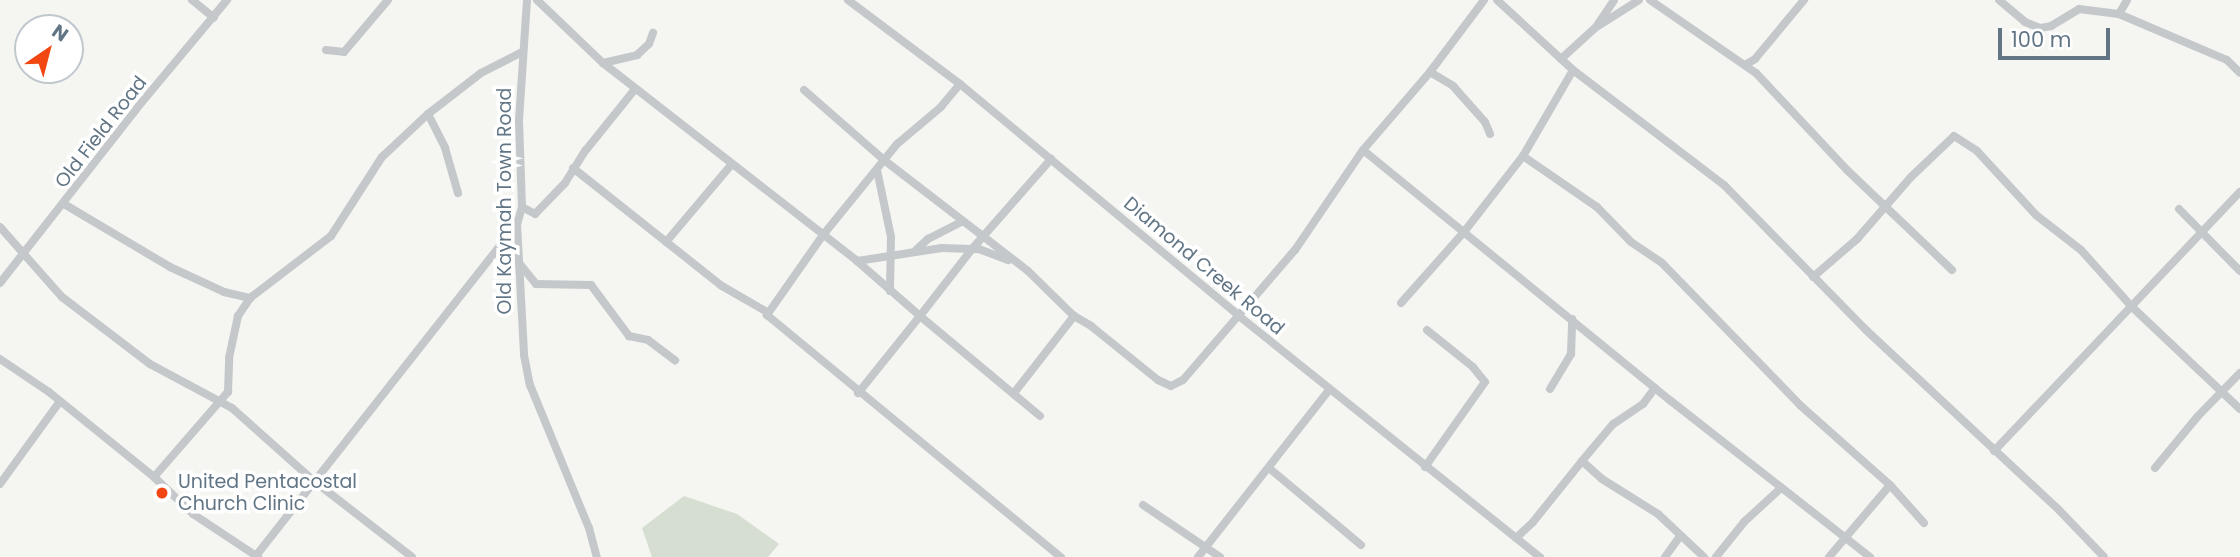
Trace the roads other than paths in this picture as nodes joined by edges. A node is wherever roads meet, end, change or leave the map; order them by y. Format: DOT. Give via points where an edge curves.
graph roads {
  1 [pos="192,0"];
  2 [pos="227,0"];
  3 [pos="388,0"];
  4 [pos="527,0"];
  5 [pos="537,0"];
  6 [pos="848,0"];
  7 [pos="1484,0"];
  8 [pos="1497,0"];
  9 [pos="1614,0"];
  10 [pos="1639,0"];
  11 [pos="1650,0"];
  12 [pos="1804,0"];
  13 [pos="1999,0"];
  14 [pos="2127,0"];
  15 [pos="2119,14"];
  16 [pos="214,18"];
  17 [pos="1595,28"];
  18 [pos="653,33"];
  19 [pos="326,50"];
  20 [pos="522,52"];
  21 [pos="1561,60"];
  22 [pos="603,63"];
  23 [pos="1745,65"];
  24 [pos="1573,70"];
  25 [pos="1430,72"];
  26 [pos="2240,73"];
  27 [pos="960,84"];
  28 [pos="635,89"];
  29 [pos="804,90"];
  30 [pos="428,114"];
  31 [pos="1490,134"];
  32 [pos="1363,150"];
  33 [pos="1523,156"];
  34 [pos="1051,159"];
  35 [pos="884,160"];
  36 [pos="731,164"];
  37 [pos="573,168"];
  38 [pos="877,170"];
  39 [pos="2240,192"];
  40 [pos="458,193"];
  41 [pos="64,204"];
  42 [pos="522,207"];
  43 [pos="1886,208"];
  44 [pos="2179,209"];
  45 [pos="963,221"];
  46 [pos="517,224"];
  47 [pos="0,227"];
  48 [pos="1464,232"];
  49 [pos="2202,232"];
  50 [pos="823,235"];
  51 [pos="984,237"];
  52 [pos="666,242"];
  53 [pos="972,248"];
  54 [pos="915,251"];
  55 [pos="26,253"];
  56 [pos="892,257"];
  57 [pos="857,261"];
  58 [pos="519,262"];
  59 [pos="1952,270"];
  60 [pos="1028,271"];
  61 [pos="2240,271"];
  62 [pos="1813,276"];
  63 [pos="0,284"];
  64 [pos="890,291"];
  65 [pos="250,298"];
  66 [pos="1401,303"];
  67 [pos="2131,306"];
  68 [pos="767,312"];
  69 [pos="920,316"];
  70 [pos="1074,316"];
  71 [pos="1239,316"];
  72 [pos="1572,319"];
  73 [pos="1427,330"];
  74 [pos="0,359"];
  75 [pos="675,360"];
  76 [pos="2240,373"];
  77 [pos="1655,388"];
  78 [pos="1550,389"];
  79 [pos="1329,390"];
  80 [pos="2223,391"];
  81 [pos="858,393"];
  82 [pos="1014,393"];
  83 [pos="60,401"];
  84 [pos="222,401"];
  85 [pos="2240,409"];
  86 [pos="1040,416"];
  87 [pos="1994,451"];
  88 [pos="1582,461"];
  89 [pos="1425,467"];
  90 [pos="1269,468"];
  91 [pos="2155,468"];
  92 [pos="154,477"];
  93 [pos="314,481"];
  94 [pos="0,484"];
  95 [pos="1889,485"];
  96 [pos="1781,488"];
  97 [pos="1143,505"];
  98 [pos="1924,523"];
  99 [pos="1680,536"];
  100 [pos="1846,536"];
  101 [pos="1516,538"];
  102 [pos="1361,544"];
  103 [pos="1207,546"];
  104 [pos="256,556"];
  105 [pos="412,557"];
  106 [pos="597,557"];
  107 [pos="1061,557"];
  108 [pos="1198,557"];
  109 [pos="1220,557"];
  110 [pos="1540,557"];
  111 [pos="1665,557"];
  112 [pos="1704,557"];
  113 [pos="1716,557"];
  114 [pos="1829,557"];
  115 [pos="1870,557"];
  116 [pos="2104,557"];
  1 -- 16 [label="street"];
  2 -- 16 [label="street, Old Field Road"];
  3 -- 19 [label="street" via="344,52"];
  4 -- 20 [label="street, Old Kaymah Town Road"];
  5 -- 22 [label="street"];
  6 -- 27 [label="street, Diamond Creek Road"];
  7 -- 25 [label="street"];
  8 -- 21 [label="street"];
  9 -- 17 [label="street"];
  10 -- 17 [label="street"];
  11 -- 23 [label="street"];
  12 -- 23 [label="street"];
  13 -- 15 [label="street" via="2025,22 2040,28 2079,9"];
  14 -- 15 [label="street"];
  15 -- 26 [label="street" via="2227,60"];
  16 -- 41 [label="street, Old Field Road"];
  17 -- 21 [label="street"];
  18 -- 22 [label="street" via="637,55"];
  20 -- 30 [label="street" via="481,73"];
  20 -- 42 [label="street, Old Kaymah Town Road"];
  21 -- 24 [label="street"];
  22 -- 28 [label="street"];
  23 -- 43 [label="street"];
  24 -- 33 [label="street"];
  24 -- 62 [label="street" via="1701,164"];
  25 -- 31 [label="street" via="1452,86 1485,122"];
  25 -- 32 [label="street"];
  27 -- 34 [label="street, Diamond Creek Road"];
  27 -- 35 [label="street"];
  28 -- 36 [label="street"];
  28 -- 37 [label="street"];
  29 -- 35 [label="street"];
  30 -- 40 [label="street" via="445,148"];
  30 -- 65 [label="street" via="382,157 331,236"];
  32 -- 48 [label="street"];
  32 -- 71 [label="street" via="1295,250"];
  33 -- 48 [label="street"];
  33 -- 95 [label="street" via="1597,206 1631,242 1662,263 1801,406"];
  34 -- 51 [label="street"];
  34 -- 71 [label="street, Diamond Creek Road"];
  35 -- 38 [label="street"];
  35 -- 45 [label="street"];
  36 -- 50 [label="street"];
  36 -- 52 [label="street"];
  37 -- 42 [label="street" via="535,214"];
  37 -- 52 [label="street"];
  38 -- 50 [label="street"];
  38 -- 56 [label="street"];
  39 -- 49 [label="street"];
  41 -- 55 [label="street, Old Field Road"];
  41 -- 65 [label="street" via="170,267 223,292"];
  42 -- 46 [label="street, Old Kaymah Town Road"];
  43 -- 59 [label="street"];
  43 -- 62 [label="street"];
  43 -- 67 [label="street" via="1954,136 1977,151 2036,215 2081,250"];
  44 -- 49 [label="street"];
  45 -- 51 [label="street"];
  45 -- 54 [label="street"];
  46 -- 58 [label="street, Old Kaymah Town Road"];
  46 -- 93 [label="street"];
  47 -- 55 [label="street"];
  48 -- 66 [label="street"];
  48 -- 72 [label="street"];
  49 -- 61 [label="street"];
  49 -- 67 [label="street"];
  50 -- 57 [label="street"];
  50 -- 68 [label="street"];
  51 -- 53 [label="street"];
  51 -- 60 [label="street"];
  52 -- 68 [label="street" via="722,286"];
  53 -- 54 [label="street"];
  53 -- 60 [label="street"];
  53 -- 69 [label="street"];
  54 -- 56 [label="street"];
  55 -- 63 [label="street, Old Field Road"];
  55 -- 84 [label="street" via="62,297 150,364"];
  56 -- 57 [label="street"];
  56 -- 64 [label="street"];
  57 -- 64 [label="street"];
  58 -- 75 [label="street" via="536,284 591,285 629,335 648,340"];
  58 -- 106 [label="street, Old Kaymah Town Road" via="521,325 530,385"];
  60 -- 70 [label="street"];
  62 -- 87 [label="street"];
  64 -- 69 [label="street"];
  65 -- 84 [label="street" via="238,316 228,392"];
  67 -- 80 [label="street"];
  67 -- 87 [label="street"];
  68 -- 81 [label="street"];
  69 -- 81 [label="street"];
  69 -- 82 [label="street"];
  70 -- 71 [label="street" via="1171,386 1182,380"];
  70 -- 82 [label="street"];
  71 -- 79 [label="street, Diamond Creek Road"];
  72 -- 77 [label="street"];
  72 -- 78 [label="street" via="1571,354"];
  73 -- 89 [label="street" via="1485,382"];
  74 -- 83 [label="street"];
  76 -- 80 [label="street"];
  77 -- 88 [label="street" via="1643,404 1613,424"];
  77 -- 96 [label="street"];
  79 -- 89 [label="street, Diamond Creek Road"];
  79 -- 90 [label="street"];
  80 -- 85 [label="street"];
  80 -- 91 [label="street"];
  81 -- 107 [label="street"];
  82 -- 86 [label="street"];
  83 -- 92 [label="street"];
  83 -- 94 [label="street"];
  84 -- 92 [label="street"];
  84 -- 93 [label="street"];
  87 -- 116 [label="street"];
  88 -- 99 [label="street" via="1658,514"];
  88 -- 101 [label="street"];
  89 -- 101 [label="street, Diamond Creek Road"];
  90 -- 102 [label="street"];
  90 -- 103 [label="street"];
  92 -- 104 [label="street" via="193,514"];
  93 -- 104 [label="street"];
  93 -- 105 [label="street"];
  95 -- 98 [label="street"];
  95 -- 100 [label="street"];
  96 -- 100 [label="street"];
  96 -- 113 [label="street" via="1744,522"];
  97 -- 103 [label="street"];
  99 -- 111 [label="street"];
  99 -- 112 [label="street"];
  100 -- 114 [label="street"];
  100 -- 115 [label="street"];
  101 -- 110 [label="street, Diamond Creek Road"];
  103 -- 108 [label="street"];
  103 -- 109 [label="street"];
}
